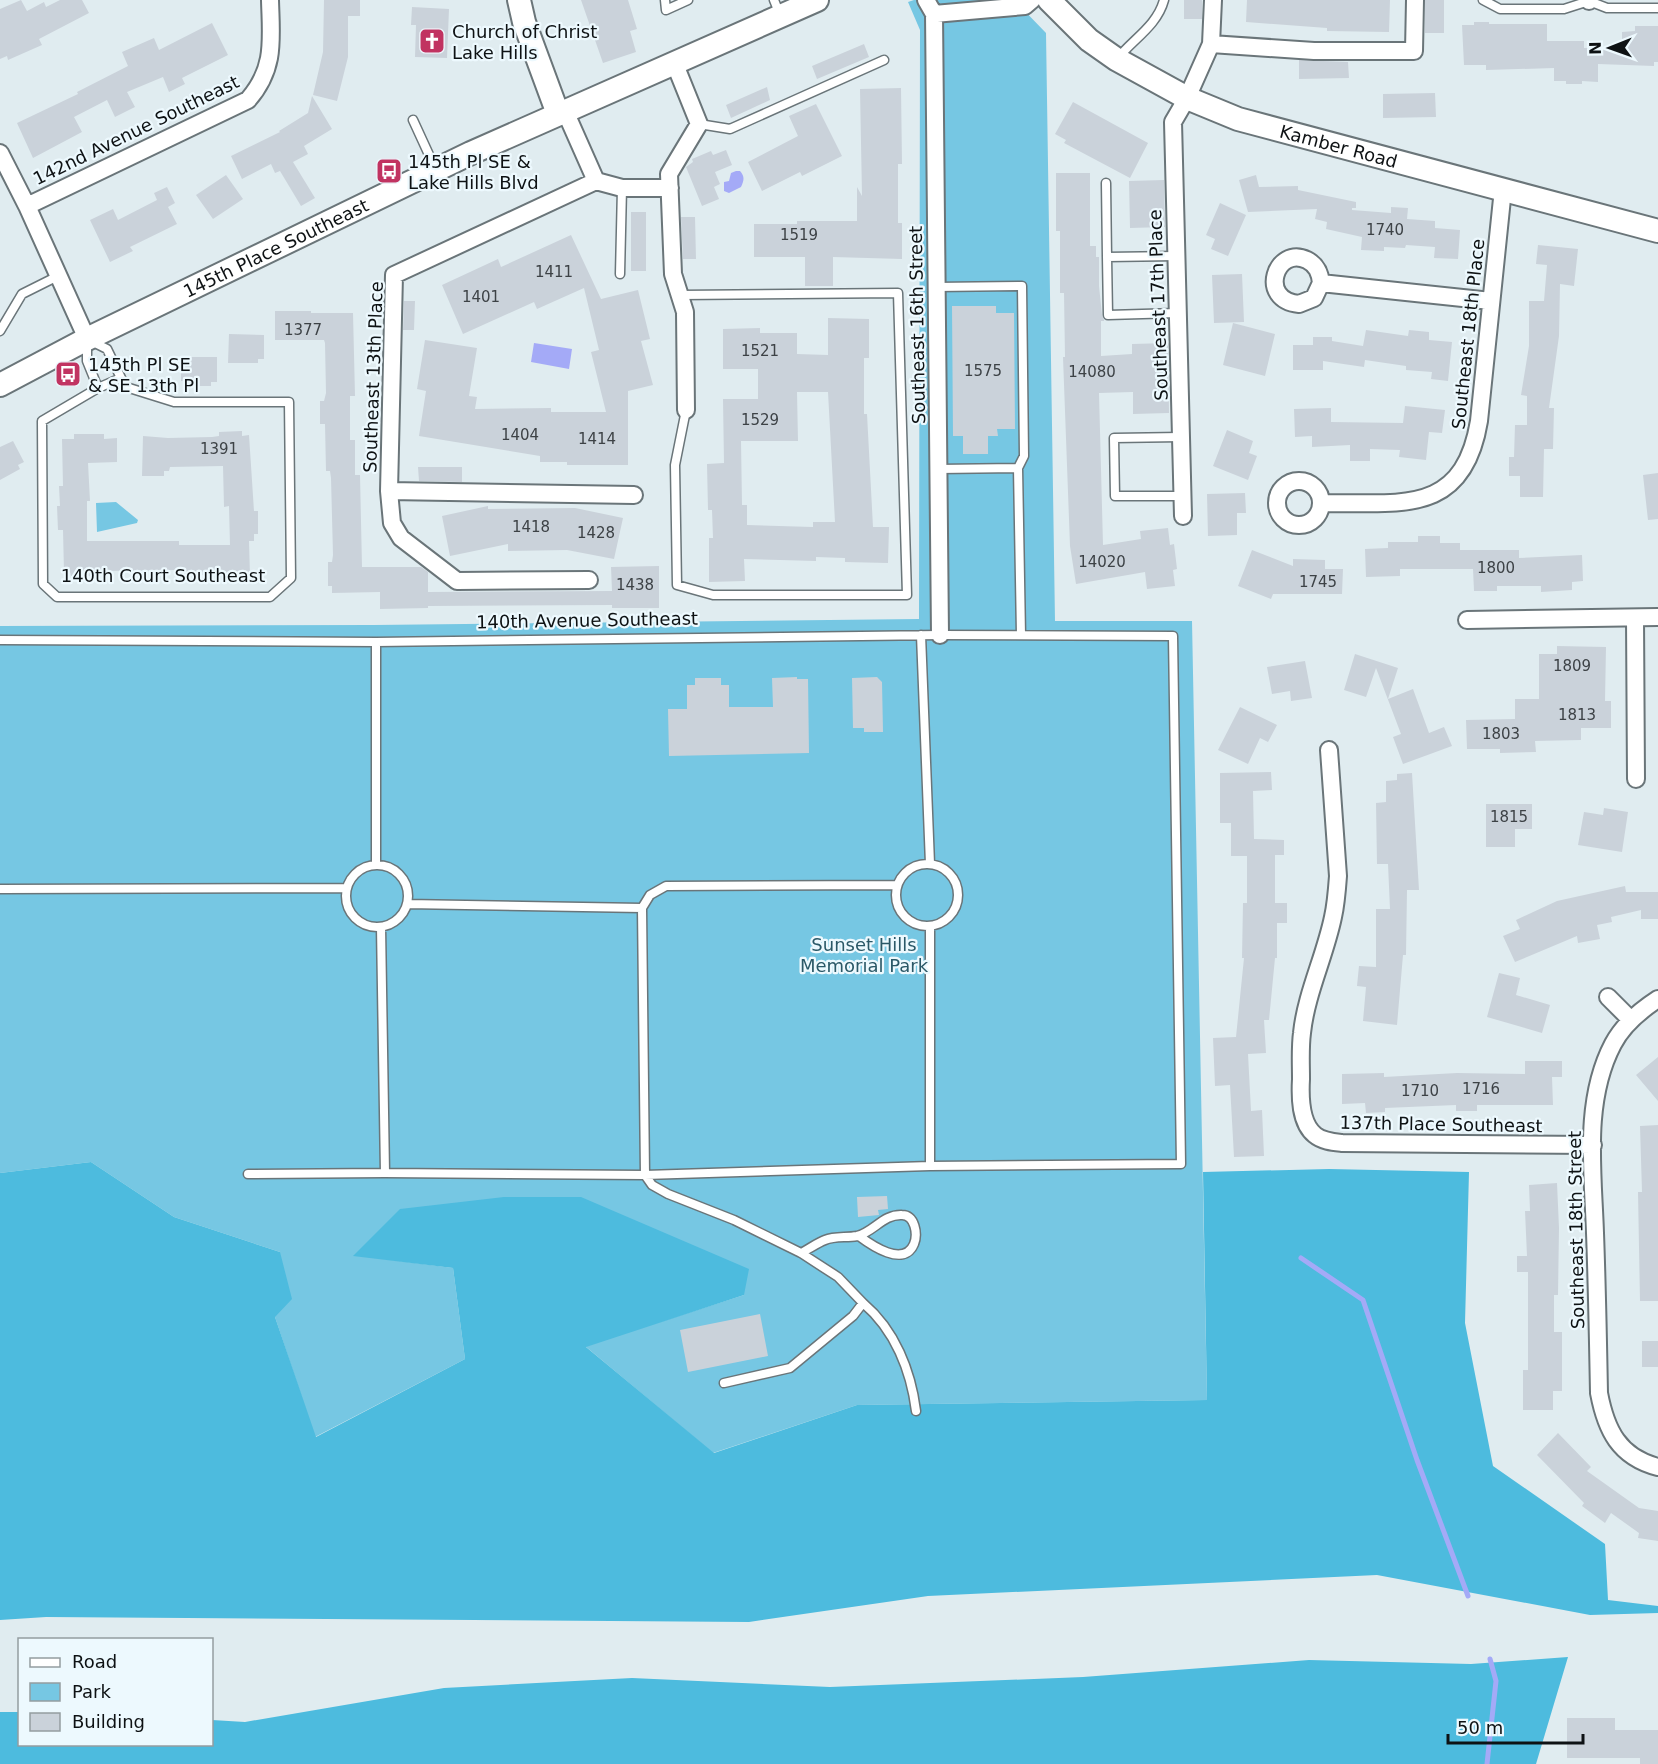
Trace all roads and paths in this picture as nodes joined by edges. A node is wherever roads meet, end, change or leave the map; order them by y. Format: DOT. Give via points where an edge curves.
graph roads {
  1 [pos="270,0"];
  2 [pos="519,0"];
  3 [pos="665,0"];
  4 [pos="688,0"];
  5 [pos="817,0"];
  6 [pos="1032,0"];
  7 [pos="1049,0"];
  8 [pos="1164,0"];
  9 [pos="1213,0"];
  10 [pos="1415,0"];
  11 [pos="1483,0"];
  12 [pos="1589,1"];
  13 [pos="930,7"];
  14 [pos="777,8"];
  15 [pos="1658,8"];
  16 [pos="1211,44"];
  17 [pos="1116,59"];
  18 [pos="884,60"];
  19 [pos="674,63"];
  20 [pos="1187,98"];
  21 [pos="561,112"];
  22 [pos="413,120"];
  23 [pos="699,124"];
  24 [pos="0,153"];
  25 [pos="436,170"];
  26 [pos="596,181"];
  27 [pos="1106,183"];
  28 [pos="622,188"];
  29 [pos="670,188"];
  30 [pos="1503,189"];
  31 [pos="27,206"];
  32 [pos="1658,231"];
  33 [pos="1176,256"];
  34 [pos="1107,257"];
  35 [pos="620,274"];
  36 [pos="58,276"];
  37 [pos="1321,283"];
  38 [pos="936,287"];
  39 [pos="680,296"];
  40 [pos="1491,301"];
  41 [pos="1177,314"];
  42 [pos="0,331"];
  43 [pos="87,339"];
  44 [pos="121,378"];
  45 [pos="0,385"];
  46 [pos="98,388"];
  47 [pos="686,410"];
  48 [pos="1181,437"];
  49 [pos="1018,468"];
  50 [pos="938,469"];
  51 [pos="389,490"];
  52 [pos="634,495"];
  53 [pos="1182,495"];
  54 [pos="1321,503"];
  55 [pos="1183,516"];
  56 [pos="589,580"];
  57 [pos="1658,617"];
  58 [pos="1635,618"];
  59 [pos="1467,620"];
  60 [pos="921,635"];
  61 [pos="940,635"];
  62 [pos="1021,635"];
  63 [pos="0,640"];
  64 [pos="376,642"];
  65 [pos="1329,750"];
  66 [pos="1636,779"];
  67 [pos="930,864"];
  68 [pos="376,865"];
  69 [pos="897,885"];
  70 [pos="347,888"];
  71 [pos="0,889"];
  72 [pos="407,904"];
  73 [pos="642,908"];
  74 [pos="930,926"];
  75 [pos="381,927"];
  76 [pos="1608,997"];
  77 [pos="1658,999"];
  78 [pos="1631,1020"];
  79 [pos="1593,1145"];
  80 [pos="930,1166"];
  81 [pos="385,1173"];
  82 [pos="248,1174"];
  83 [pos="645,1175"];
  84 [pos="859,1236"];
  85 [pos="801,1253"];
  86 [pos="863,1303"];
  87 [pos="724,1383"];
  88 [pos="916,1412"];
  89 [pos="1658,1467"];
  1 -- 31 [label="street, 142nd Avenue Southeast" via="267,69 260,87 248,100"];
  2 -- 21 [label="street" via="524,22"];
  3 -- 4 [label="lane" via="666,10"];
  5 -- 14 [label="street, 145th Place Southeast"];
  6 -- 13 [label="street" via="1025,6"];
  7 -- 17 [label="street, Kamber Road" via="1089,40"];
  8 -- 17 [label="lane" via="1152,24"];
  9 -- 16 [label="street"];
  10 -- 16 [label="street" via="1414,51 1314,51"];
  11 -- 12 [label="lane" via="1500,9 1564,9"];
  12 -- 15 [label="lane" via="1607,8"];
  13 -- 38 [label="street, Southeast 16th Street"];
  14 -- 19 [label="street, 145th Place Southeast"];
  16 -- 20 [label="street, Southeast 17th Place"];
  17 -- 20 [label="street, Kamber Road"];
  18 -- 23 [label="lane" via="730,129"];
  19 -- 21 [label="street, 145th Place Southeast"];
  19 -- 23 [label="street"];
  20 -- 30 [label="street, Kamber Road" via="1238,119"];
  20 -- 33 [label="street, Southeast 17th Place" via="1173,122"];
  21 -- 25 [label="street, 145th Place Southeast"];
  21 -- 26 [label="street"];
  22 -- 25 [label="lane"];
  23 -- 29 [label="street" via="669,174"];
  24 -- 31 [label="street"];
  25 -- 43 [label="street, 145th Place Southeast"];
  26 -- 28 [label="street"];
  26 -- 51 [label="street, Southeast 13th Place" via="394,275"];
  27 -- 34 [label="lane"];
  28 -- 29 [label="street"];
  28 -- 35 [label="lane"];
  29 -- 39 [label="street" via="674,274"];
  30 -- 32 [label="street, Kamber Road"];
  30 -- 40 [label="street, Southeast 18th Place"];
  31 -- 36 [label="street"];
  33 -- 34 [label="lane"];
  33 -- 41 [label="street, Southeast 17th Place"];
  34 -- 41 [label="lane" via="1108,315"];
  36 -- 42 [label="lane" via="22,294"];
  36 -- 43 [label="street"];
  37 -- 40 [label="street"];
  38 -- 49 [label="lane" via="1022,286 1024,456"];
  38 -- 50 [label="street, Southeast 16th Street"];
  39 -- 47 [label="street" via="686,312"];
  39 -- 47 [label="lane" via="898,293 907,595 712,596 677,585 675,465"];
  40 -- 54 [label="street, Southeast 18th Place" via="1476,442 1456,479 1439,492 1404,502"];
  41 -- 48 [label="street, Southeast 17th Place"];
  43 -- 44 [label="lane" via="107,349"];
  43 -- 45 [label="street, 145th Place Southeast"];
  43 -- 46 [label="lane" via="87,361"];
  44 -- 46 [label="lane, 140th Court Southeast"];
  44 -- 46 [label="lane, 140th Court Southeast" via="126,387 174,402 289,402 291,578 270,597 57,597 43,584 42,421"];
  48 -- 53 [label="street, Southeast 17th Place"];
  48 -- 53 [label="lane" via="1114,438 1114,496"];
  49 -- 50 [label="lane"];
  49 -- 62 [label="lane"];
  50 -- 61 [label="street, Southeast 16th Street"];
  51 -- 52 [label="street"];
  51 -- 56 [label="street, Southeast 13th Place" via="392,523 401,538 457,580"];
  53 -- 55 [label="street, Southeast 17th Place"];
  57 -- 58 [label="street"];
  58 -- 59 [label="street"];
  58 -- 66 [label="street"];
  60 -- 61 [label="lane, 140th Avenue Southeast"];
  60 -- 64 [label="lane, 140th Avenue Southeast"];
  60 -- 67 [label="lane"];
  61 -- 62 [label="lane, 140th Avenue Southeast"];
  62 -- 80 [label="lane, 140th Avenue Southeast" via="1173,636 1181,1164"];
  63 -- 64 [label="lane, 140th Avenue Southeast"];
  64 -- 68 [label="lane"];
  65 -- 79 [label="street, 137th Place Southeast" via="1337,897 1302,1033 1300,1094 1307,1124 1328,1142"];
  67 -- 69 [label="lane" via="910,869"];
  67 -- 74 [label="lane" via="949,872 955,880 958,901 948,918"];
  68 -- 70 [label="lane" via="357,871"];
  68 -- 72 [label="lane" via="402,876"];
  69 -- 73 [label="lane" via="666,886 650,895"];
  69 -- 74 [label="lane" via="896,896 903,914 910,921"];
  70 -- 71 [label="lane"];
  70 -- 75 [label="lane" via="348,908 354,916 371,927"];
  72 -- 73 [label="lane"];
  72 -- 75 [label="lane" via="398,920"];
  73 -- 83 [label="lane"];
  74 -- 80 [label="lane"];
  75 -- 81 [label="lane"];
  76 -- 78 [label="street"];
  77 -- 78 [label="street, Southeast 18th Street"];
  78 -- 79 [label="street, Southeast 18th Street" via="1614,1042 1604,1068 1596,1100"];
  79 -- 89 [label="street, Southeast 18th Street" via="1599,1393 1608,1428 1619,1443 1630,1455"];
  80 -- 83 [label="lane"];
  81 -- 82 [label="lane"];
  81 -- 83 [label="lane"];
  83 -- 85 [label="lane" via="652,1185"];
  84 -- 84 [label="lane" via="881,1220 901,1214 912,1221 916,1234 911,1249 896,1254 885,1252"];
  84 -- 85 [label="lane" via="826,1239"];
  85 -- 86 [label="lane" via="838,1276"];
  86 -- 87 [label="lane" via="853,1316 790,1368"];
  86 -- 88 [label="lane" via="889,1331 914,1391"];
}
